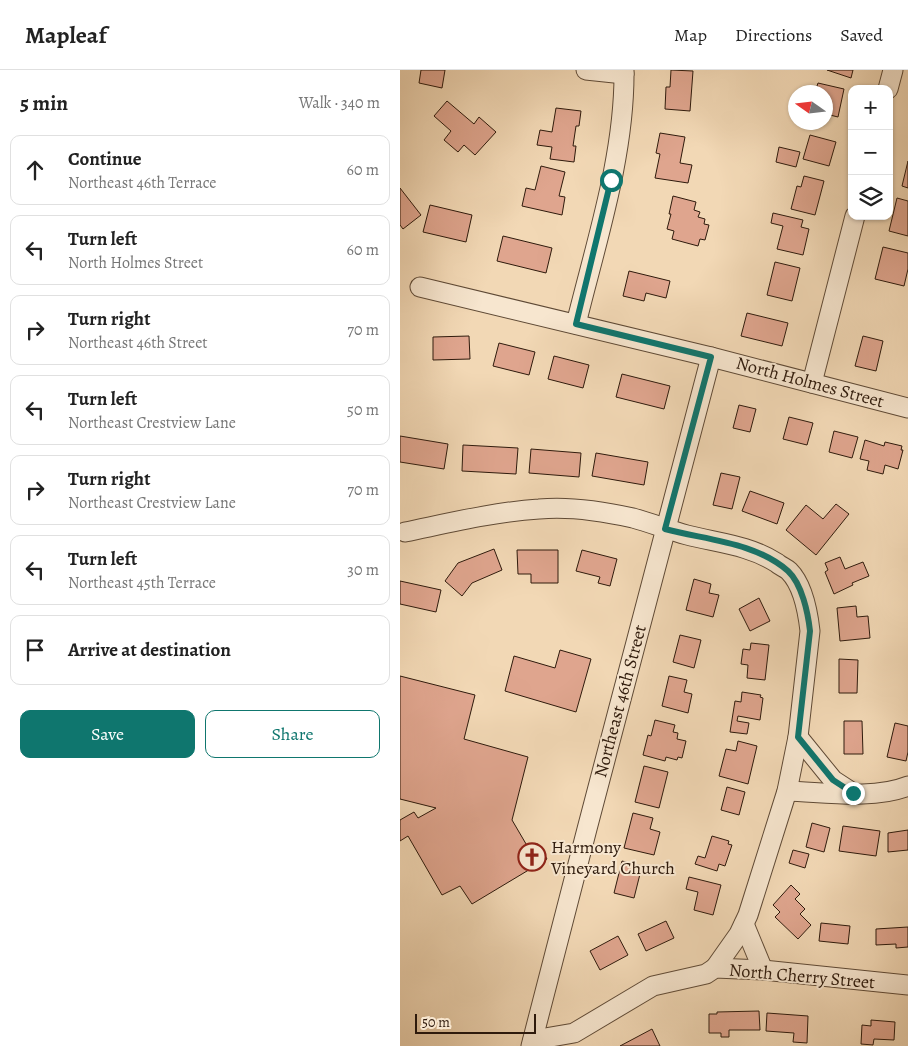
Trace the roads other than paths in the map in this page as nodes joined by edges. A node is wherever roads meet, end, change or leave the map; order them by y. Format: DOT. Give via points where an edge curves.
graph roads {
  1 [pos="586,70"];
  2 [pos="893,70"];
  3 [pos="624,72"];
  4 [pos="889,85"];
  5 [pos="854,220"];
  6 [pos="420,287"];
  7 [pos="576,324"];
  8 [pos="711,357"];
  9 [pos="812,383"];
  10 [pos="908,408"];
  11 [pos="665,529"];
  12 [pos="405,532"];
  13 [pos="798,737"];
  14 [pos="908,786"];
  15 [pos="786,791"];
  16 [pos="853,793"];
  17 [pos="744,924"];
  18 [pos="715,968"];
  19 [pos="763,970"];
  20 [pos="908,985"];
  21 [pos="573,1039"];
  22 [pos="537,1044"];
  1 -- 3 [label="street"];
  2 -- 4 [label="street"];
  3 -- 7 [label="street" via="613,171"];
  5 -- 9 [label="street"];
  6 -- 7 [label="street, North Holmes Street"];
  7 -- 8 [label="street, North Holmes Street"];
  8 -- 9 [label="street, North Holmes Street"];
  8 -- 11 [label="street, Northeast 46th Street"];
  9 -- 10 [label="street, North Holmes Street"];
  11 -- 12 [label="street" via="604,512 540,508"];
  11 -- 13 [label="street" via="754,550 789,572 800,590 810,631"];
  11 -- 22 [label="street, Northeast 46th Street"];
  13 -- 15 [label="street"];
  13 -- 16 [label="street" via="833,780"];
  14 -- 16 [label="street" via="887,792"];
  15 -- 16 [label="street"];
  15 -- 17 [label="street"];
  17 -- 18 [label="street"];
  17 -- 19 [label="street"];
  18 -- 19 [label="street, North Cherry Street"];
  18 -- 21 [label="street, North Cherry Street" via="706,974 653,986"];
  19 -- 20 [label="street, North Cherry Street"];
  21 -- 22 [label="street, North Cherry Street"];
}
